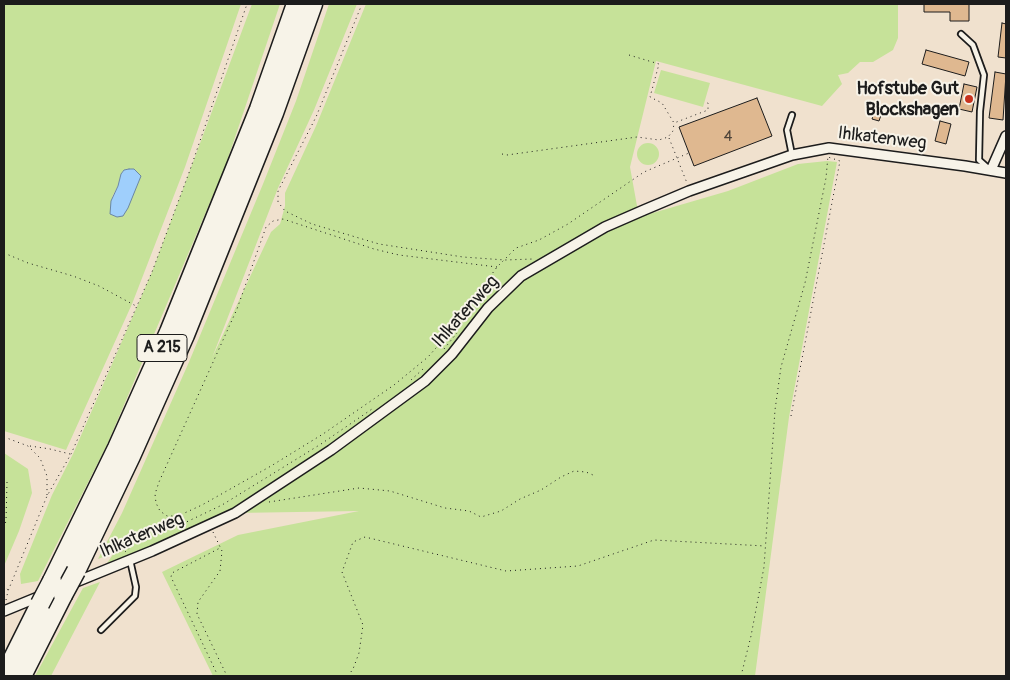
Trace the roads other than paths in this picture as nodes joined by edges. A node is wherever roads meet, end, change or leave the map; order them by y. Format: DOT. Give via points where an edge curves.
graph roads {
  1 [pos="296,4"];
  2 [pos="313,4"];
  3 [pos="961,34"];
  4 [pos="792,115"];
  5 [pos="1006,136"];
  6 [pos="792,155"];
  7 [pos="990,170"];
  8 [pos="1006,173"];
  9 [pos="127,556"];
  10 [pos="58,588"];
  11 [pos="5,611"];
  12 [pos="101,630"];
  13 [pos="4,676"];
  14 [pos="22,676"];
  1 -- 10 [label="highway, A 215" via="259,109 172,324"];
  2 -- 10 [label="highway, A 215, bridge" via="274,113 185,334 76,571"];
  3 -- 7 [label="lane" via="973,45 984,75 979,160"];
  4 -- 6 [label="lane" via="788,130"];
  5 -- 7 [label="street"];
  6 -- 7 [label="street, Ihlkatenweg" via="829,148"];
  6 -- 9 [label="street, Ihlkatenweg" via="689,191 605,227 522,276 488,308 452,354 424,381 331,450 235,514"];
  7 -- 8 [label="street, Ihlkatenweg"];
  9 -- 11 [label="street, Ihlkatenweg"];
  9 -- 12 [label="lane" via="136,587 135,596"];
  10 -- 13 [label="highway, A 215, bridge" via="40,604"];
  10 -- 14 [label="highway, A 215"];
}
